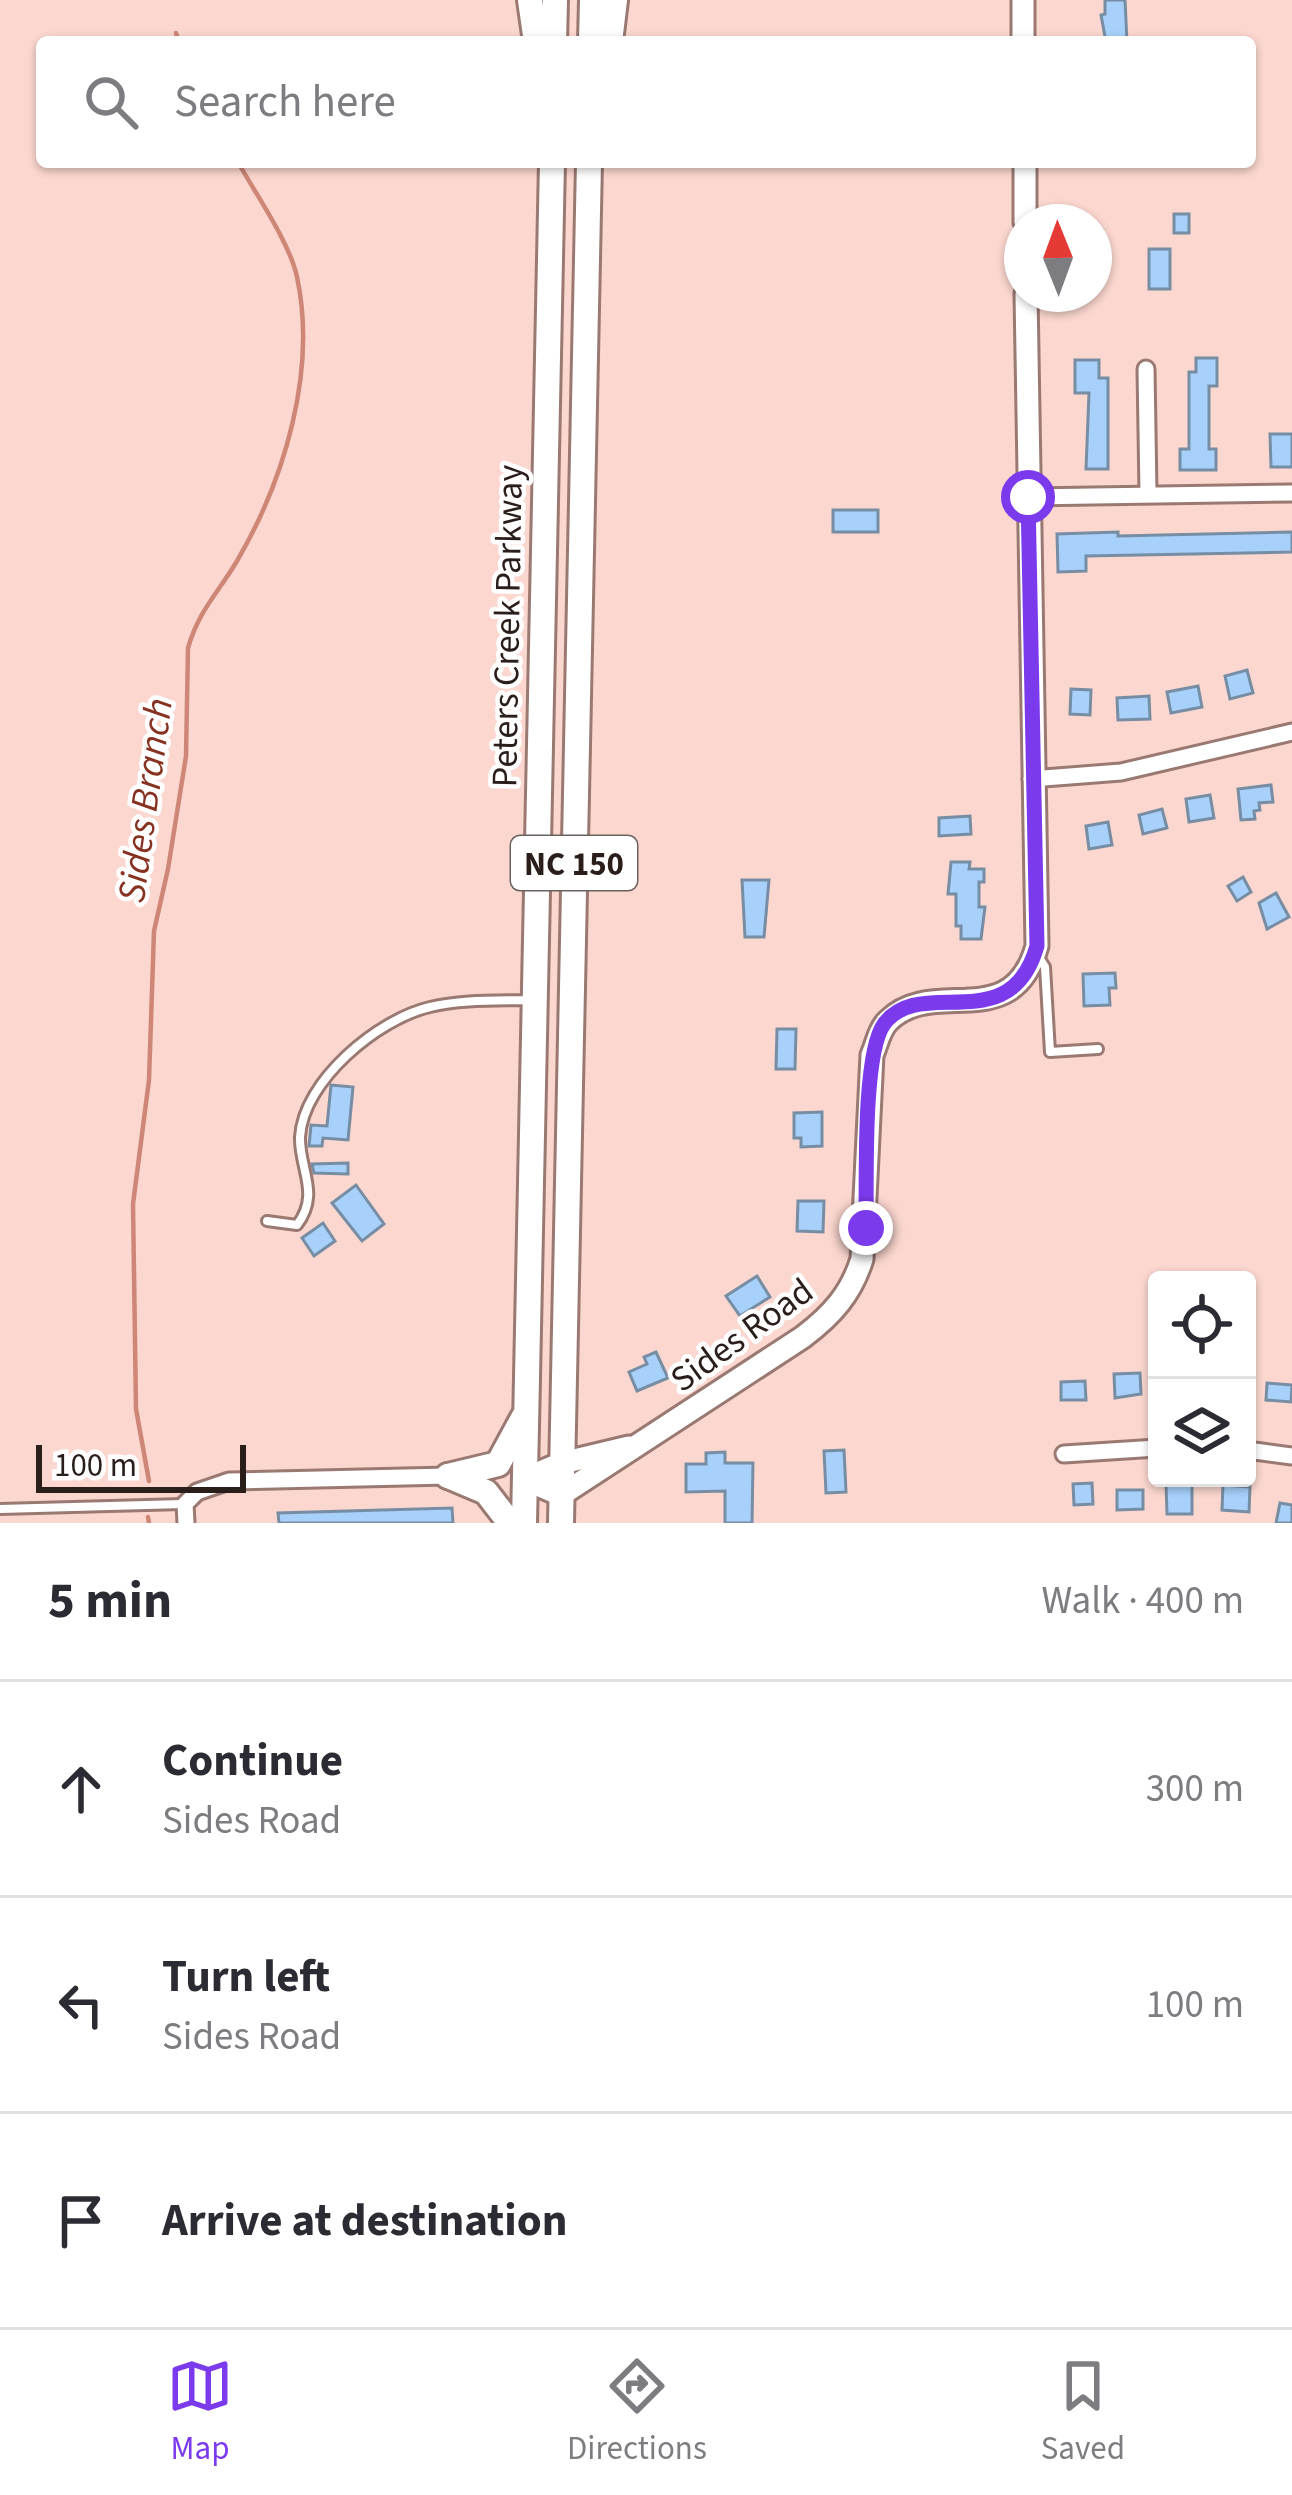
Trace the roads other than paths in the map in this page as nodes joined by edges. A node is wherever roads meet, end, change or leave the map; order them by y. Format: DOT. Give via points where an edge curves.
graph roads {
  1 [pos="530,0"];
  2 [pos="555,0"];
  3 [pos="592,0"];
  4 [pos="615,0"];
  5 [pos="1023,0"];
  6 [pos="535,36"];
  7 [pos="554,36"];
  8 [pos="592,36"];
  9 [pos="611,36"];
  10 [pos="1023,36"];
  11 [pos="549,168"];
  12 [pos="591,168"];
  13 [pos="1024,168"];
  14 [pos="1025,204"];
  15 [pos="1026,312"];
  16 [pos="1146,369"];
  17 [pos="1148,493"];
  18 [pos="1292,493"];
  19 [pos="1028,497"];
  20 [pos="1292,734"];
  21 [pos="1031,779"];
  22 [pos="1035,952"];
  23 [pos="533,1000"];
  24 [pos="1098,1049"];
  25 [pos="268,1221"];
  26 [pos="525,1415"];
  27 [pos="641,1444"];
  28 [pos="1148,1449"];
  29 [pos="1256,1451"];
  30 [pos="1064,1454"];
  31 [pos="1292,1456"];
  32 [pos="562,1463"];
  33 [pos="448,1476"];
  34 [pos="524,1479"];
  35 [pos="561,1495"];
  36 [pos="185,1504"];
  37 [pos="0,1509"];
  38 [pos="186,1523"];
  39 [pos="510,1523"];
  40 [pos="524,1523"];
  41 [pos="561,1523"];
  1 -- 6 [label="main road"];
  2 -- 7 [label="main road"];
  3 -- 8 [label="main road"];
  4 -- 9 [label="main road"];
  5 -- 10 [label="street"];
  11 -- 23 [label="main road, Peters Creek Parkway / NC 150"];
  12 -- 32 [label="main road, Peters Creek Parkway / NC 150"];
  13 -- 14 [label="street"];
  15 -- 19 [label="street"];
  16 -- 17 [label="street"];
  17 -- 18 [label="street"];
  17 -- 19 [label="street"];
  19 -- 21 [label="street"];
  20 -- 21 [label="street" via="1120,772"];
  21 -- 22 [label="street"];
  22 -- 24 [label="lane" via="1045,967 1050,1052"];
  22 -- 27 [label="street, Sides Road" via="1011,989 900,1011 884,1025 872,1055 862,1259 851,1289 803,1337"];
  23 -- 25 [label="lane" via="425,1008 326,1075 301,1120 304,1215 297,1225"];
  23 -- 26 [label="main road, Peters Creek Parkway / NC 150"];
  26 -- 33 [label="main road" via="498,1464"];
  26 -- 34 [label="main road, Peters Creek Parkway / NC 150"];
  27 -- 32 [label="street, Sides Road"];
  27 -- 35 [label="street, Sides Road"];
  28 -- 30 [label="street"];
  29 -- 31 [label="street"];
  32 -- 34 [label="street, Sides Road"];
  32 -- 35 [label="main road, Peters Creek Parkway / NC 150"];
  33 -- 36 [label="street" via="229,1481"];
  33 -- 39 [label="main road" via="486,1492"];
  34 -- 35 [label="street"];
  34 -- 40 [label="main road, Peters Creek Parkway / NC 150"];
  35 -- 41 [label="main road, Peters Creek Parkway / NC 150"];
  36 -- 37 [label="lane"];
  36 -- 38 [label="street"];
}
